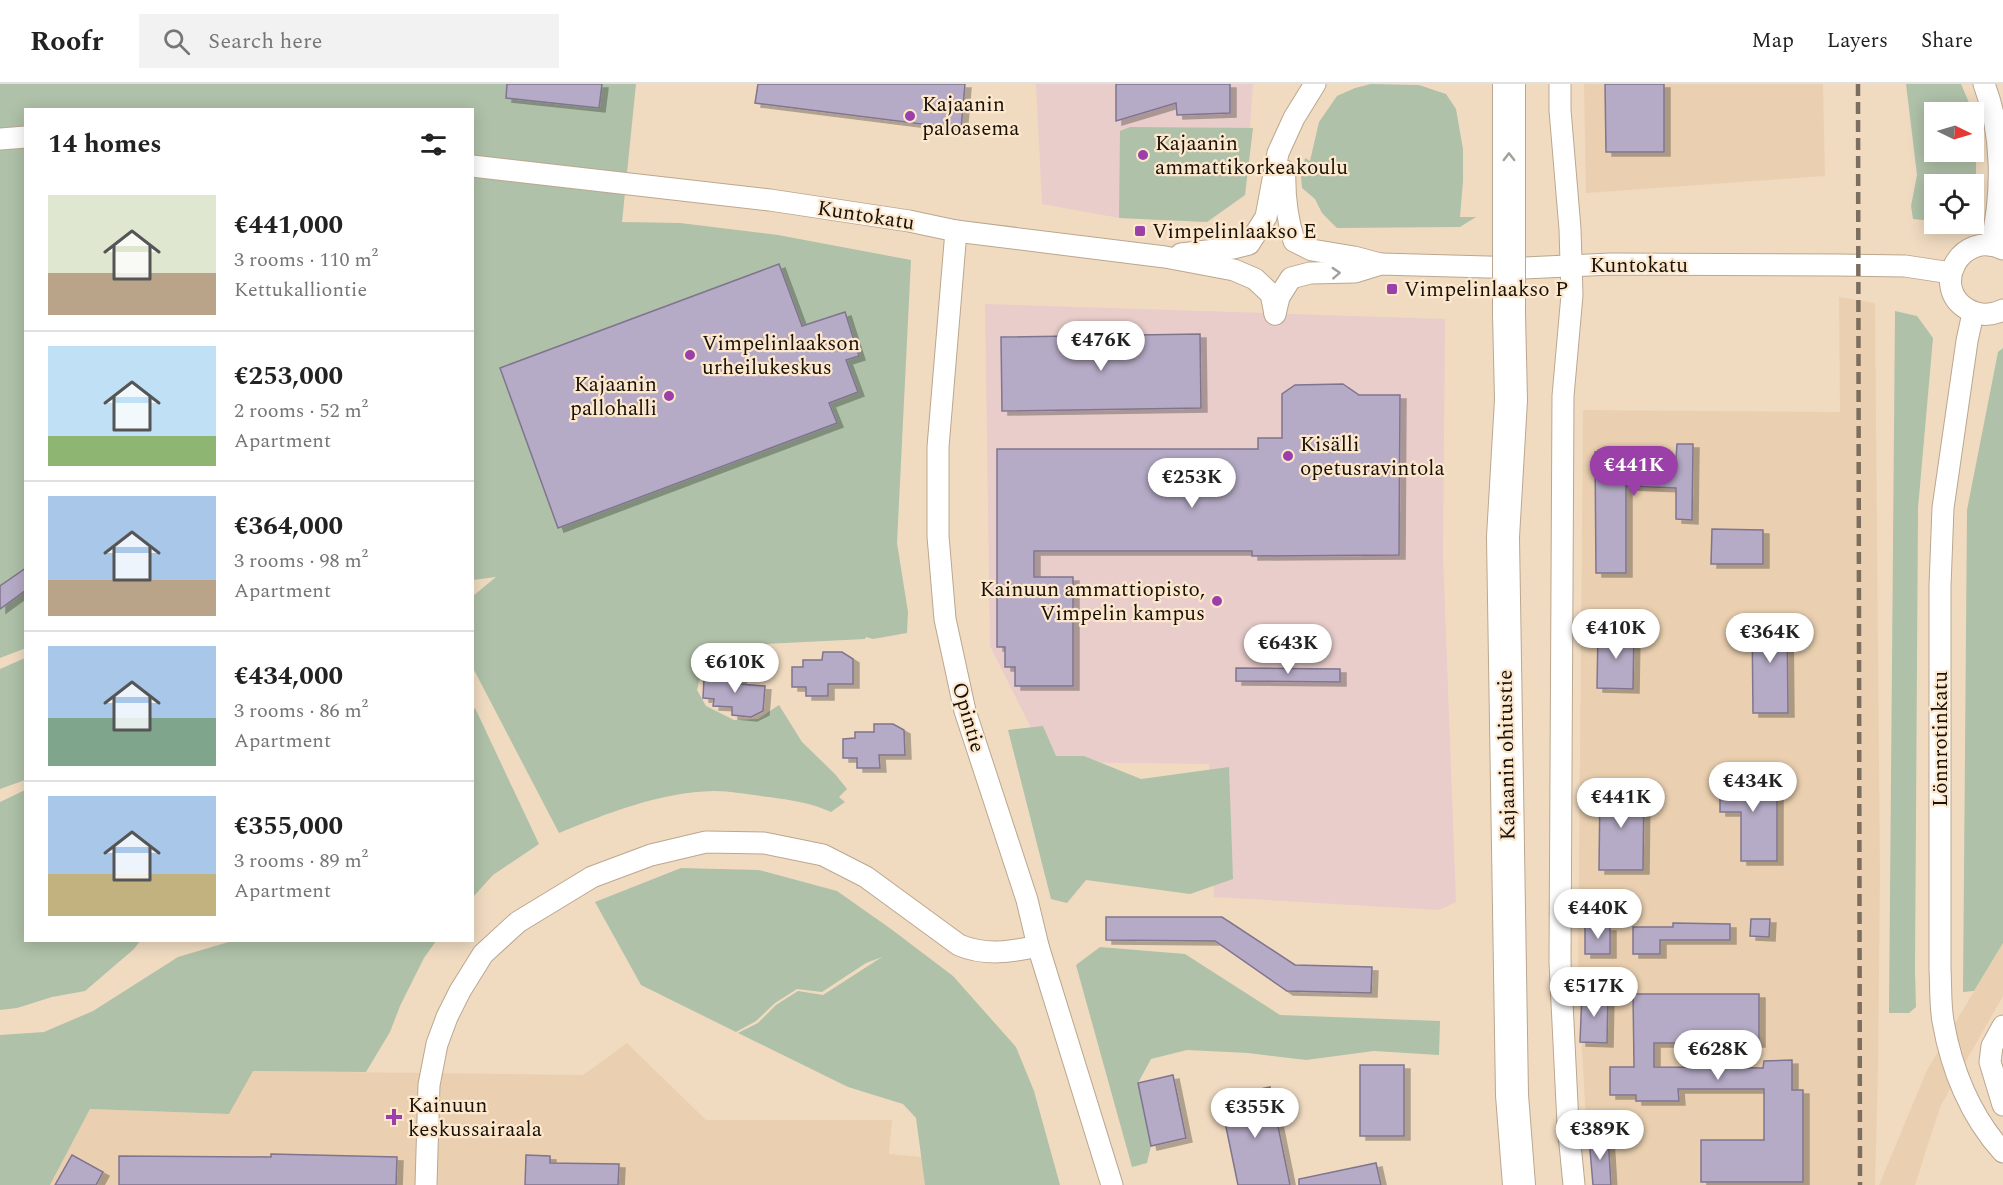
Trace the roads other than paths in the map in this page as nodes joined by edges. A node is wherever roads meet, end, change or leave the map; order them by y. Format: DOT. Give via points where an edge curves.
graph roads {
  1 [pos="1315,84"];
  2 [pos="1488,84"];
  3 [pos="1509,84"];
  4 [pos="1560,84"];
  5 [pos="1984,84"];
  6 [pos="24,137"];
  7 [pos="1285,138"];
  8 [pos="0,140"];
  9 [pos="474,166"];
  10 [pos="1499,216"];
  11 [pos="956,231"];
  12 [pos="1294,241"];
  13 [pos="1249,244"];
  14 [pos="1997,247"];
  15 [pos="1165,257"];
  16 [pos="1381,264"];
  17 [pos="1572,265"];
  18 [pos="1951,273"];
  19 [pos="1291,278"];
  20 [pos="1255,279"];
  21 [pos="2003,310"];
  22 [pos="1973,313"];
  23 [pos="1038,946"];
  24 [pos="2003,1026"];
  25 [pos="2003,1105"];
  26 [pos="2003,1152"];
  27 [pos="426,1185"];
  28 [pos="1112,1185"];
  29 [pos="1519,1185"];
  30 [pos="1574,1185"];
  1 -- 7 [label="street"];
  2 -- 10 [label="highway"];
  10 -- 3 [label="highway, one-way"];
  4 -- 17 [label="street"];
  5 -- 14 [label="street" via="1997,131 2000,166"];
  6 -- 8 [label="street"];
  7 -- 12 [label="street" via="1285,199"];
  7 -- 13 [label="street" via="1273,171 1266,217"];
  9 -- 11 [label="street, Kuntokatu" via="770,200"];
  10 -- 29 [label="highway, Kajaanin ohitustie, bridge" via="1503,318 1493,400 1503,537 1511,1084"];
  11 -- 15 [label="street, Kuntokatu"];
  11 -- 23 [label="street, Opintie" via="938,447 938,536 945,619 965,711 1027,900"];
  12 -- 13 [label="street" via="1270,231"];
  12 -- 16 [label="street" via="1312,250"];
  12 -- 19 [label="street" via="1299,264"];
  13 -- 15 [label="street"];
  13 -- 20 [label="street" via="1245,259"];
  14 -- 18 [label="street" via="1970,248 1961,254"];
  15 -- 20 [label="street, Kuntokatu" via="1234,270"];
  16 -- 17 [label="street, Kuntokatu" via="1522,268"];
  19 -- 16 [label="street, Kuntokatu, one-way" via="1310,273 1354,272"];
  17 -- 18 [label="street, Kuntokatu" via="1905,266"];
  17 -- 30 [label="street" via="1563,396 1560,962"];
  18 -- 22 [label="street" via="1955,297"];
  19 -- 20 [label="street" via="1278,285"];
  19 -- 20 [label="street" via="1279,297 1275,314 1270,294"];
  21 -- 22 [label="street" via="1995,314"];
  22 -- 26 [label="street, Lönnrotinkatu" via="1943,508 1940,969 1943,1020 1952,1058 1971,1107"];
  23 -- 27 [label="street" via="1010,952 971,950 866,877 823,855 764,843 706,842 651,855 592,876 518,921 483,954 460,991 437,1044 429,1085"];
  23 -- 28 [label="street, Opintie"];
  24 -- 25 [label="street" via="1992,1046 1990,1062"];
}
